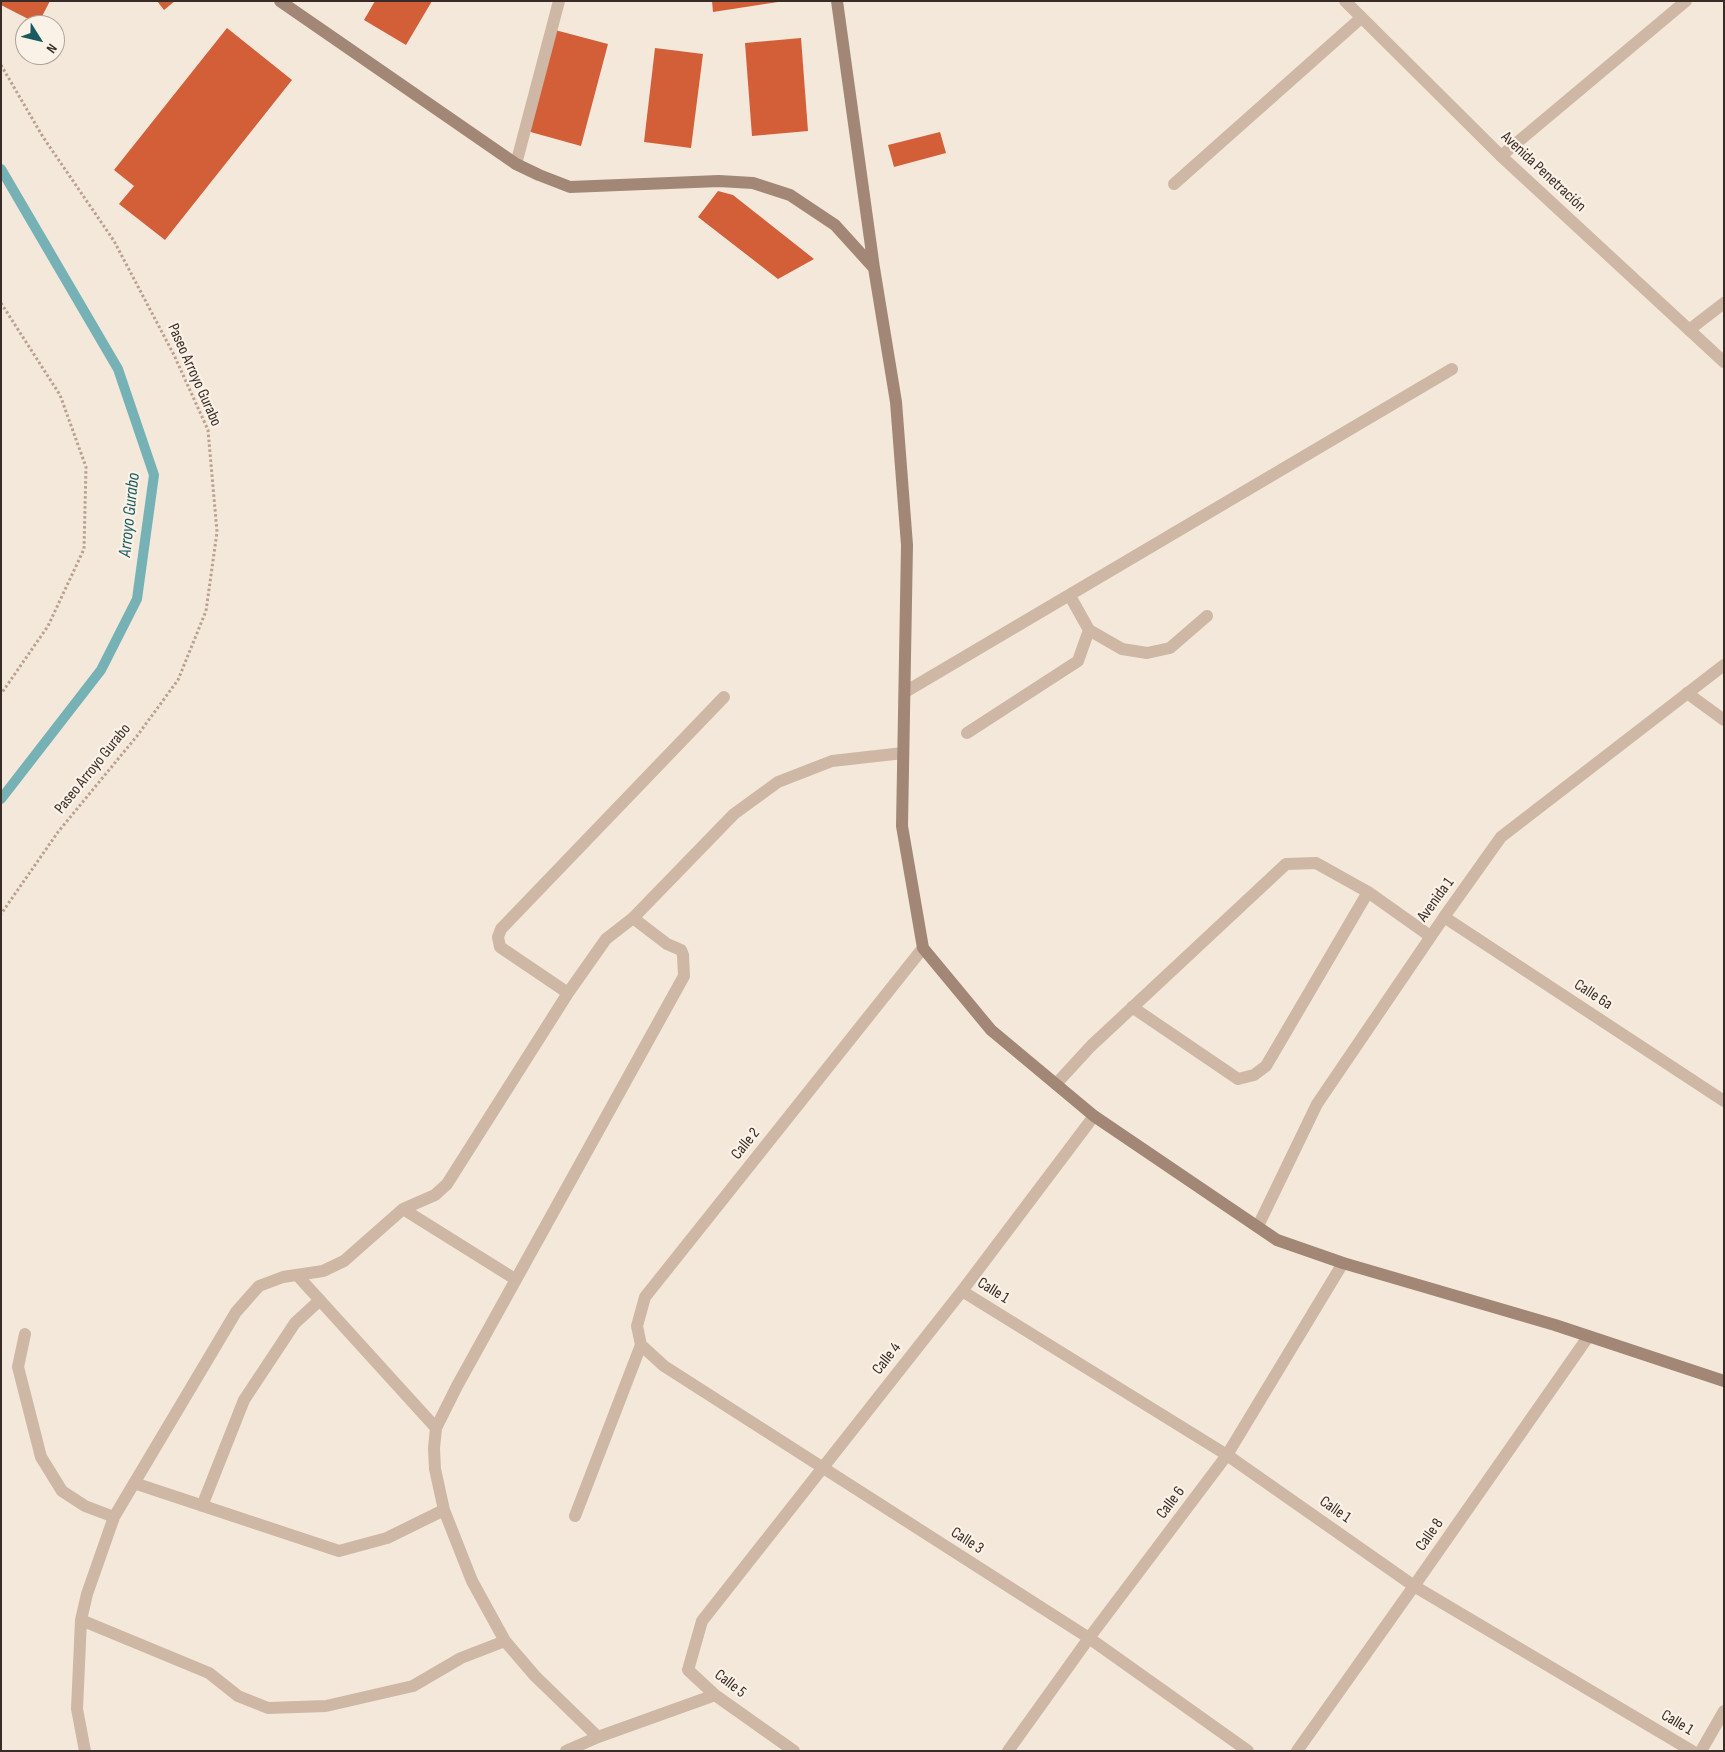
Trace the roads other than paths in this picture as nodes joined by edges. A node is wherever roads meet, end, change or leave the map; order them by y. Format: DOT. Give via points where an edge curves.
graph roads {
  1 [pos="280,1"];
  2 [pos="559,1"];
  3 [pos="837,1"];
  4 [pos="1345,1"];
  5 [pos="1686,1"];
  6 [pos="1361,18"];
  7 [pos="1501,156"];
  8 [pos="516,164"];
  9 [pos="1174,184"];
  10 [pos="874,268"];
  11 [pos="1724,304"];
  12 [pos="1689,330"];
  13 [pos="1724,362"];
  14 [pos="1452,369"];
  15 [pos="1070,596"];
  16 [pos="1207,616"];
  17 [pos="1089,630"];
  18 [pos="1724,666"];
  19 [pos="905,692"];
  20 [pos="1687,693"];
  21 [pos="724,697"];
  22 [pos="1724,720"];
  23 [pos="967,733"];
  24 [pos="903,753"];
  25 [pos="1368,892"];
  26 [pos="1444,917"];
  27 [pos="633,918"];
  28 [pos="1430,936"];
  29 [pos="924,948"];
  30 [pos="568,993"];
  31 [pos="1132,1007"];
  32 [pos="1056,1084"];
  33 [pos="1724,1101"];
  34 [pos="1094,1116"];
  35 [pos="403,1209"];
  36 [pos="1258,1226"];
  37 [pos="1343,1263"];
  38 [pos="297,1275"];
  39 [pos="515,1279"];
  40 [pos="962,1291"];
  41 [pos="320,1300"];
  42 [pos="25,1334"];
  43 [pos="1588,1336"];
  44 [pos="641,1345"];
  45 [pos="1724,1380"];
  46 [pos="436,1428"];
  47 [pos="1227,1455"];
  48 [pos="822,1468"];
  49 [pos="134,1483"];
  50 [pos="202,1506"];
  51 [pos="444,1510"];
  52 [pos="575,1516"];
  53 [pos="114,1517"];
  54 [pos="1414,1586"];
  55 [pos="81,1620"];
  56 [pos="702,1621"];
  57 [pos="1089,1638"];
  58 [pos="505,1642"];
  59 [pos="715,1695"];
  60 [pos="1724,1711"];
  61 [pos="598,1737"];
  62 [pos="86,1751"];
  63 [pos="566,1751"];
  64 [pos="794,1751"];
  65 [pos="1008,1751"];
  66 [pos="1248,1751"];
  67 [pos="1297,1751"];
  68 [pos="1692,1751"];
  69 [pos="1701,1751"];
  1 -- 8 [label="main road"];
  2 -- 8 [label="street"];
  3 -- 10 [label="main road"];
  4 -- 6 [label="street, Avenida Penetración"];
  5 -- 7 [label="street"];
  6 -- 7 [label="street, Avenida Penetración"];
  6 -- 9 [label="street"];
  7 -- 12 [label="street, Avenida Penetración"];
  8 -- 10 [label="main road" via="570,187 753,183 790,194 835,224"];
  10 -- 19 [label="main road" via="896,402 907,545"];
  11 -- 12 [label="street"];
  12 -- 13 [label="street, Avenida Penetración"];
  14 -- 15 [label="street"];
  15 -- 17 [label="street"];
  15 -- 19 [label="street"];
  16 -- 17 [label="street" via="1170,648 1147,653 1122,649"];
  17 -- 23 [label="street" via="1078,661"];
  18 -- 20 [label="street, Avenida 1"];
  19 -- 24 [label="main road"];
  20 -- 22 [label="street"];
  20 -- 26 [label="street, Avenida 1" via="1501,838"];
  21 -- 30 [label="street" via="501,929 498,937 500,947"];
  24 -- 27 [label="street" via="832,761 778,782 734,814"];
  24 -- 29 [label="main road" via="902,826"];
  25 -- 28 [label="street"];
  25 -- 31 [label="street" via="1316,863 1286,864"];
  25 -- 31 [label="street" via="1266,1066 1254,1075 1238,1079"];
  26 -- 28 [label="street, Avenida 1"];
  26 -- 33 [label="street, Calle 6a"];
  27 -- 30 [label="street" via="606,939"];
  27 -- 39 [label="street" via="667,944 681,950 684,976"];
  28 -- 36 [label="street, Avenida 1" via="1317,1104"];
  29 -- 32 [label="main road" via="992,1030"];
  29 -- 44 [label="street, Calle 2" via="645,1296 637,1326"];
  30 -- 35 [label="street" via="447,1184 435,1195"];
  31 -- 32 [label="street"];
  32 -- 34 [label="main road"];
  34 -- 36 [label="main road"];
  34 -- 40 [label="street, Calle 4"];
  35 -- 38 [label="street" via="344,1260 323,1271"];
  35 -- 39 [label="street"];
  36 -- 37 [label="main road" via="1277,1240"];
  37 -- 43 [label="main road"];
  37 -- 47 [label="street, Calle 6"];
  38 -- 41 [label="street"];
  38 -- 49 [label="street" via="259,1286 236,1312"];
  39 -- 46 [label="street"];
  40 -- 47 [label="street, Calle 1"];
  40 -- 48 [label="street, Calle 4"];
  41 -- 46 [label="street"];
  41 -- 50 [label="street" via="295,1323 244,1400"];
  42 -- 53 [label="street" via="18,1367 41,1457 62,1491 85,1506"];
  43 -- 45 [label="main road"];
  43 -- 54 [label="street, Calle 8"];
  44 -- 48 [label="street, Calle 3" via="664,1366"];
  44 -- 52 [label="street"];
  46 -- 51 [label="street" via="435,1470"];
  47 -- 54 [label="street, Calle 1"];
  47 -- 57 [label="street, Calle 6"];
  48 -- 56 [label="street, Calle 4"];
  48 -- 57 [label="street, Calle 3"];
  49 -- 50 [label="street"];
  49 -- 53 [label="street"];
  50 -- 51 [label="street" via="339,1552 387,1538"];
  51 -- 58 [label="street" via="472,1581"];
  53 -- 55 [label="street" via="86,1594"];
  54 -- 67 [label="street, Calle 8"];
  54 -- 68 [label="street, Calle 1"];
  55 -- 58 [label="street" via="209,1673 238,1696 268,1708 326,1706 413,1686 461,1658"];
  55 -- 62 [label="street" via="77,1709"];
  56 -- 59 [label="street, Calle 5" via="688,1670"];
  57 -- 65 [label="street, Calle 6"];
  57 -- 66 [label="street, Calle 3"];
  58 -- 61 [label="street"];
  59 -- 61 [label="street"];
  59 -- 64 [label="street, Calle 5"];
  60 -- 69 [label="street"];
  61 -- 63 [label="street"];
}
